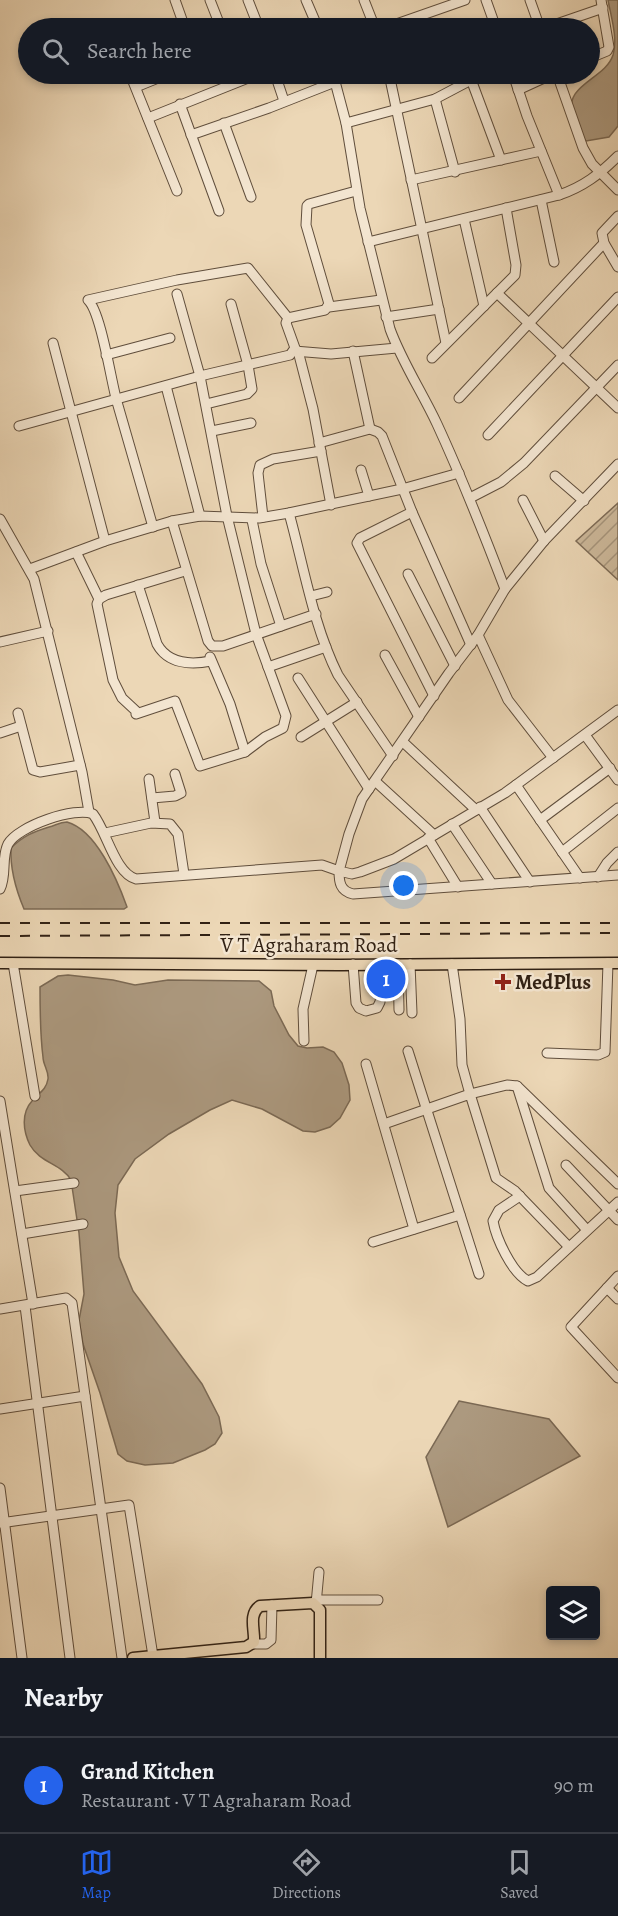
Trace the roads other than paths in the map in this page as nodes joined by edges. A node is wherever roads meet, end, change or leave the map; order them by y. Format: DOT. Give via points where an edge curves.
graph roads {
  1 [pos="175,0"];
  2 [pos="210,0"];
  3 [pos="248,0"];
  4 [pos="306,0"];
  5 [pos="364,0"];
  6 [pos="465,0"];
  7 [pos="486,0"];
  8 [pos="530,0"];
  9 [pos="602,4"];
  10 [pos="181,18"];
  11 [pos="217,18"];
  12 [pos="255,18"];
  13 [pos="314,18"];
  14 [pos="371,18"];
  15 [pos="414,18"];
  16 [pos="492,18"];
  17 [pos="536,18"];
  18 [pos="569,18"];
  19 [pos="600,53"];
  20 [pos="135,84"];
  21 [pos="143,84"];
  22 [pos="232,84"];
  23 [pos="278,84"];
  24 [pos="321,84"];
  25 [pos="336,84"];
  26 [pos="391,84"];
  27 [pos="459,84"];
  28 [pos="473,84"];
  29 [pos="516,84"];
  30 [pos="532,84"];
  31 [pos="559,84"];
  32 [pos="136,87"];
  33 [pos="518,90"];
  34 [pos="435,99"];
  35 [pos="284,101"];
  36 [pos="180,104"];
  37 [pos="397,109"];
  38 [pos="148,118"];
  39 [pos="224,123"];
  40 [pos="346,123"];
  41 [pos="191,135"];
  42 [pos="541,151"];
  43 [pos="618,156"];
  44 [pos="501,160"];
  45 [pos="455,172"];
  46 [pos="602,172"];
  47 [pos="411,180"];
  48 [pos="357,190"];
  49 [pos="618,190"];
  50 [pos="177,191"];
  51 [pos="559,195"];
  52 [pos="251,197"];
  53 [pos="541,200"];
  54 [pos="506,208"];
  55 [pos="219,211"];
  56 [pos="618,216"];
  57 [pos="464,219"];
  58 [pos="422,230"];
  59 [pos="368,242"];
  60 [pos="604,243"];
  61 [pos="554,262"];
  62 [pos="618,267"];
  63 [pos="497,293"];
  64 [pos="177,294"];
  65 [pos="618,297"];
  66 [pos="381,300"];
  67 [pos="231,304"];
  68 [pos="484,306"];
  69 [pos="329,307"];
  70 [pos="439,309"];
  71 [pos="386,317"];
  72 [pos="288,318"];
  73 [pos="529,323"];
  74 [pos="170,338"];
  75 [pos="53,343"];
  76 [pos="446,343"];
  77 [pos="397,348"];
  78 [pos="296,351"];
  79 [pos="353,351"];
  80 [pos="106,355"];
  81 [pos="562,355"];
  82 [pos="432,358"];
  83 [pos="248,365"];
  84 [pos="618,365"];
  85 [pos="200,376"];
  86 [pos="166,386"];
  87 [pos="596,387"];
  88 [pos="459,398"];
  89 [pos="116,400"];
  90 [pos="206,404"];
  91 [pos="618,408"];
  92 [pos="70,411"];
  93 [pos="251,423"];
  94 [pos="19,426"];
  95 [pos="370,429"];
  96 [pos="212,431"];
  97 [pos="488,435"];
  98 [pos="320,447"];
  99 [pos="618,464"];
  100 [pos="361,470"];
  101 [pos="459,474"];
  102 [pos="555,476"];
  103 [pos="402,489"];
  104 [pos="369,496"];
  105 [pos="470,498"];
  106 [pos="524,500"];
  107 [pos="584,501"];
  108 [pos="331,505"];
  109 [pos="412,512"];
  110 [pos="290,513"];
  111 [pos="200,516"];
  112 [pos="227,516"];
  113 [pos="262,517"];
  114 [pos="0,519"];
  115 [pos="252,520"];
  116 [pos="172,521"];
  117 [pos="153,527"];
  118 [pos="105,541"];
  119 [pos="544,541"];
  120 [pos="76,552"];
  121 [pos="30,569"];
  122 [pos="185,571"];
  123 [pos="408,574"];
  124 [pos="138,585"];
  125 [pos="506,589"];
  126 [pos="327,592"];
  127 [pos="311,596"];
  128 [pos="99,599"];
  129 [pos="316,614"];
  130 [pos="281,626"];
  131 [pos="48,631"];
  132 [pos="256,634"];
  133 [pos="478,635"];
  134 [pos="0,642"];
  135 [pos="471,645"];
  136 [pos="212,646"];
  137 [pos="326,647"];
  138 [pos="385,655"];
  139 [pos="211,661"];
  140 [pos="454,666"];
  141 [pos="268,667"];
  142 [pos="298,678"];
  143 [pos="434,696"];
  144 [pos="357,702"];
  145 [pos="618,711"];
  146 [pos="18,713"];
  147 [pos="419,717"];
  148 [pos="325,722"];
  149 [pos="21,726"];
  150 [pos="0,733"];
  151 [pos="585,735"];
  152 [pos="301,737"];
  153 [pos="403,742"];
  154 [pos="245,752"];
  155 [pos="393,756"];
  156 [pos="553,758"];
  157 [pos="80,765"];
  158 [pos="610,768"];
  159 [pos="175,774"];
  160 [pos="149,780"];
  161 [pos="618,780"];
  162 [pos="372,785"];
  163 [pos="516,785"];
  164 [pos="152,798"];
  165 [pos="618,808"];
  166 [pos="478,809"];
  167 [pos="89,812"];
  168 [pos="540,820"];
  169 [pos="155,822"];
  170 [pos="452,824"];
  171 [pos="105,833"];
  172 [pos="431,836"];
  173 [pos="562,852"];
  174 [pos="618,852"];
  175 [pos="339,871"];
  176 [pos="184,874"];
  177 [pos="618,875"];
  178 [pos="598,877"];
  179 [pos="580,878"];
  180 [pos="530,882"];
  181 [pos="492,884"];
  182 [pos="458,887"];
  183 [pos="0,889"];
  184 [pos="0,963"];
  185 [pos="13,963"];
  186 [pos="613,963"];
  187 [pos="313,964"];
  188 [pos="353,964"];
  189 [pos="379,964"];
  190 [pos="398,964"];
  191 [pos="411,964"];
  192 [pos="452,964"];
  193 [pos="399,1010"];
  194 [pos="412,1013"];
  195 [pos="304,1041"];
  196 [pos="408,1051"];
  197 [pos="547,1053"];
  198 [pos="366,1064"];
  199 [pos="517,1086"];
  200 [pos="470,1094"];
  201 [pos="35,1096"];
  202 [pos="0,1101"];
  203 [pos="427,1109"];
  204 [pos="384,1124"];
  205 [pos="566,1165"];
  206 [pos="74,1183"];
  207 [pos="618,1184"];
  208 [pos="15,1191"];
  209 [pos="520,1196"];
  210 [pos="618,1202"];
  211 [pos="609,1210"];
  212 [pos="460,1215"];
  213 [pos="618,1220"];
  214 [pos="83,1224"];
  215 [pos="414,1229"];
  216 [pos="587,1230"];
  217 [pos="22,1234"];
  218 [pos="373,1242"];
  219 [pos="569,1247"];
  220 [pos="478,1274"];
  221 [pos="618,1276"];
  222 [pos="607,1288"];
  223 [pos="618,1299"];
  224 [pos="29,1305"];
  225 [pos="0,1309"];
  226 [pos="618,1378"];
  227 [pos="85,1396"];
  228 [pos="37,1403"];
  229 [pos="0,1409"];
  230 [pos="0,1488"];
  231 [pos="102,1509"];
  232 [pos="52,1516"];
  233 [pos="2,1522"];
  234 [pos="319,1572"];
  235 [pos="378,1600"];
  236 [pos="316,1602"];
  237 [pos="272,1605"];
  238 [pos="252,1644"];
  239 [pos="208,1654"];
  240 [pos="153,1656"];
  241 [pos="22,1658"];
  242 [pos="70,1658"];
  243 [pos="122,1658"];
  244 [pos="133,1658"];
  245 [pos="320,1658"];
  1 -- 10 [label="street"];
  2 -- 11 [label="street"];
  3 -- 12 [label="street"];
  4 -- 13 [label="street"];
  5 -- 14 [label="street"];
  6 -- 15 [label="street"];
  7 -- 16 [label="street"];
  8 -- 17 [label="street"];
  9 -- 18 [label="street"];
  9 -- 19 [label="street" via="609,48"];
  20 -- 32 [label="street"];
  21 -- 32 [label="street"];
  22 -- 36 [label="street"];
  23 -- 35 [label="street"];
  24 -- 35 [label="street"];
  25 -- 40 [label="street"];
  26 -- 37 [label="street"];
  27 -- 34 [label="street"];
  28 -- 44 [label="street"];
  29 -- 33 [label="street"];
  30 -- 33 [label="street"];
  31 -- 46 [label="street" via="583,148"];
  32 -- 38 [label="street"];
  33 -- 42 [label="street"];
  34 -- 37 [label="street"];
  34 -- 45 [label="street"];
  35 -- 39 [label="street"];
  36 -- 38 [label="street"];
  36 -- 41 [label="street"];
  37 -- 40 [label="street"];
  37 -- 47 [label="street"];
  38 -- 50 [label="street"];
  39 -- 41 [label="street"];
  39 -- 52 [label="street"];
  40 -- 48 [label="street"];
  41 -- 55 [label="street"];
  42 -- 44 [label="street"];
  42 -- 51 [label="street"];
  43 -- 46 [label="street"];
  44 -- 45 [label="street"];
  45 -- 47 [label="street"];
  46 -- 49 [label="street"];
  46 -- 51 [label="street"];
  47 -- 58 [label="street"];
  48 -- 59 [label="street"];
  48 -- 69 [label="street" via="309,204 306,209 306,225"];
  51 -- 53 [label="street"];
  53 -- 54 [label="street"];
  53 -- 61 [label="street"];
  54 -- 57 [label="street"];
  54 -- 63 [label="street" via="516,272"];
  56 -- 60 [label="street" via="603,230"];
  57 -- 58 [label="street"];
  57 -- 68 [label="street"];
  58 -- 59 [label="street"];
  58 -- 70 [label="street"];
  59 -- 66 [label="street"];
  60 -- 62 [label="street"];
  60 -- 73 [label="street"];
  63 -- 68 [label="street"];
  63 -- 73 [label="street"];
  64 -- 85 [label="street"];
  65 -- 81 [label="street"];
  66 -- 69 [label="street"];
  66 -- 71 [label="street"];
  67 -- 83 [label="street"];
  68 -- 76 [label="street"];
  69 -- 72 [label="street"];
  70 -- 71 [label="street"];
  70 -- 76 [label="street"];
  71 -- 77 [label="street"];
  72 -- 78 [label="street" via="286,323"];
  72 -- 80 [label="street" via="248,268 177,280 88,300 100,327"];
  73 -- 81 [label="street"];
  73 -- 88 [label="street"];
  74 -- 80 [label="street"];
  75 -- 92 [label="street"];
  76 -- 82 [label="street"];
  77 -- 79 [label="street"];
  77 -- 101 [label="street"];
  78 -- 79 [label="street"];
  78 -- 83 [label="street"];
  78 -- 98 [label="street"];
  79 -- 95 [label="street"];
  80 -- 89 [label="street"];
  81 -- 87 [label="street"];
  81 -- 97 [label="street"];
  83 -- 85 [label="street"];
  83 -- 90 [label="street" via="250,392"];
  84 -- 87 [label="street"];
  85 -- 86 [label="street"];
  85 -- 90 [label="street"];
  86 -- 89 [label="street"];
  86 -- 111 [label="street"];
  87 -- 91 [label="street"];
  87 -- 105 [label="street" via="512,474"];
  89 -- 92 [label="street"];
  89 -- 117 [label="street"];
  90 -- 96 [label="street"];
  92 -- 94 [label="street"];
  92 -- 118 [label="street"];
  93 -- 96 [label="street"];
  95 -- 98 [label="street"];
  95 -- 103 [label="street" via="386,441"];
  96 -- 112 [label="street"];
  98 -- 108 [label="street"];
  98 -- 113 [label="street" via="260,465"];
  99 -- 107 [label="street"];
  100 -- 104 [label="street"];
  101 -- 103 [label="street"];
  101 -- 105 [label="street"];
  102 -- 107 [label="street"];
  103 -- 104 [label="street"];
  103 -- 109 [label="street"];
  104 -- 108 [label="street"];
  105 -- 125 [label="street"];
  106 -- 119 [label="street"];
  107 -- 119 [label="street"];
  108 -- 110 [label="street"];
  109 -- 135 [label="street"];
  109 -- 143 [label="street" via="357,543"];
  110 -- 113 [label="street"];
  110 -- 127 [label="street"];
  111 -- 112 [label="street"];
  111 -- 116 [label="street"];
  112 -- 113 [label="street"];
  112 -- 132 [label="street"];
  114 -- 121 [label="street"];
  115 -- 130 [label="street"];
  116 -- 117 [label="street"];
  116 -- 122 [label="street"];
  117 -- 118 [label="street"];
  118 -- 120 [label="street"];
  119 -- 125 [label="street"];
  120 -- 121 [label="street"];
  120 -- 128 [label="street"];
  121 -- 131 [label="street"];
  122 -- 124 [label="street"];
  122 -- 136 [label="street"];
  123 -- 140 [label="street"];
  124 -- 128 [label="street"];
  124 -- 139 [label="street" via="162,653 190,664"];
  125 -- 133 [label="street"];
  126 -- 127 [label="street"];
  127 -- 129 [label="street"];
  128 -- 154 [label="street" via="113,680 136,714 175,701 200,766"];
  129 -- 130 [label="street"];
  129 -- 137 [label="street"];
  130 -- 132 [label="street"];
  131 -- 134 [label="street"];
  131 -- 157 [label="street"];
  132 -- 136 [label="street"];
  132 -- 141 [label="street"];
  133 -- 135 [label="street"];
  133 -- 156 [label="street" via="514,711"];
  135 -- 140 [label="street"];
  136 -- 139 [label="street"];
  137 -- 141 [label="street"];
  137 -- 144 [label="street" via="338,675"];
  138 -- 147 [label="street"];
  139 -- 154 [label="street"];
  140 -- 143 [label="street"];
  141 -- 154 [label="street" via="285,723"];
  142 -- 148 [label="street"];
  143 -- 147 [label="street"];
  144 -- 148 [label="street"];
  144 -- 155 [label="street"];
  145 -- 151 [label="street"];
  146 -- 149 [label="street"];
  147 -- 153 [label="street"];
  148 -- 152 [label="street"];
  148 -- 162 [label="street"];
  149 -- 150 [label="street"];
  149 -- 157 [label="street" via="35,772"];
  151 -- 156 [label="street"];
  151 -- 158 [label="street"];
  153 -- 155 [label="street"];
  153 -- 166 [label="street"];
  155 -- 162 [label="street"];
  156 -- 163 [label="street"];
  157 -- 167 [label="street"];
  158 -- 161 [label="street"];
  158 -- 168 [label="street"];
  159 -- 164 [label="street" via="181,793"];
  160 -- 164 [label="street"];
  162 -- 172 [label="street"];
  162 -- 175 [label="street" via="362,799"];
  163 -- 166 [label="street"];
  163 -- 168 [label="street"];
  164 -- 169 [label="street"];
  165 -- 173 [label="street"];
  166 -- 170 [label="street"];
  166 -- 180 [label="street"];
  167 -- 171 [label="street"];
  167 -- 183 [label="street" via="38,822 18,833 5,852"];
  168 -- 173 [label="street"];
  169 -- 171 [label="street"];
  169 -- 176 [label="street" via="170,824 176,830"];
  170 -- 172 [label="street"];
  170 -- 181 [label="street"];
  171 -- 176 [label="street" via="119,864 132,878"];
  172 -- 175 [label="street" via="394,859 360,872"];
  172 -- 182 [label="street"];
  173 -- 179 [label="street"];
  174 -- 178 [label="street"];
  175 -- 176 [label="street" via="312,864"];
  175 -- 182 [label="street" via="339,883 352,894"];
  177 -- 178 [label="street"];
  178 -- 179 [label="street"];
  179 -- 180 [label="street"];
  180 -- 181 [label="street"];
  181 -- 182 [label="street"];
  184 -- 185 [label="main road, V T Agraharam Road"];
  185 -- 187 [label="main road, V T Agraharam Road"];
  185 -- 201 [label="street"];
  186 -- 192 [label="main road, V T Agraharam Road"];
  186 -- 197 [label="street" via="605,1052"];
  187 -- 188 [label="main road, V T Agraharam Road"];
  187 -- 195 [label="street" via="303,1009"];
  188 -- 189 [label="main road, V T Agraharam Road"];
  188 -- 189 [label="street" via="356,1003 366,1011 377,1008 380,1002"];
  189 -- 190 [label="main road, V T Agraharam Road"];
  190 -- 191 [label="main road, V T Agraharam Road"];
  190 -- 193 [label="street"];
  191 -- 192 [label="main road, V T Agraharam Road"];
  191 -- 194 [label="street"];
  192 -- 200 [label="street" via="462,1065"];
  196 -- 203 [label="street"];
  198 -- 204 [label="street"];
  199 -- 200 [label="street"];
  199 -- 207 [label="street"];
  199 -- 216 [label="street" via="549,1188"];
  200 -- 203 [label="street"];
  200 -- 209 [label="street" via="496,1178"];
  202 -- 208 [label="street"];
  203 -- 204 [label="street"];
  203 -- 212 [label="street"];
  204 -- 215 [label="street"];
  205 -- 211 [label="street"];
  206 -- 208 [label="street"];
  208 -- 217 [label="street"];
  209 -- 219 [label="street"];
  209 -- 219 [label="street" via="500,1210 494,1221 498,1237 518,1273 528,1281 534,1279"];
  210 -- 211 [label="street"];
  211 -- 213 [label="street"];
  211 -- 216 [label="street"];
  212 -- 215 [label="street"];
  212 -- 220 [label="street"];
  214 -- 217 [label="street"];
  215 -- 218 [label="street"];
  216 -- 219 [label="street"];
  217 -- 224 [label="street"];
  221 -- 222 [label="street"];
  222 -- 223 [label="street"];
  222 -- 226 [label="street" via="571,1327"];
  224 -- 225 [label="street"];
  224 -- 227 [label="street" via="66,1298 71,1301"];
  224 -- 228 [label="street"];
  227 -- 228 [label="street"];
  227 -- 231 [label="street"];
  228 -- 229 [label="street"];
  228 -- 232 [label="street"];
  230 -- 233 [label="street"];
  231 -- 232 [label="street"];
  231 -- 240 [label="street" via="129,1505"];
  231 -- 243 [label="street"];
  232 -- 233 [label="street"];
  232 -- 242 [label="street"];
  233 -- 241 [label="street"];
  234 -- 236 [label="street"];
  235 -- 236 [label="street"];
  236 -- 237 [label="main road"];
  236 -- 245 [label="main road" via="320,1610"];
  237 -- 238 [label="main road" via="254,1611"];
  237 -- 238 [label="street" via="271,1640"];
  238 -- 239 [label="main road"];
  239 -- 240 [label="main road"];
  240 -- 244 [label="main road"];
}
